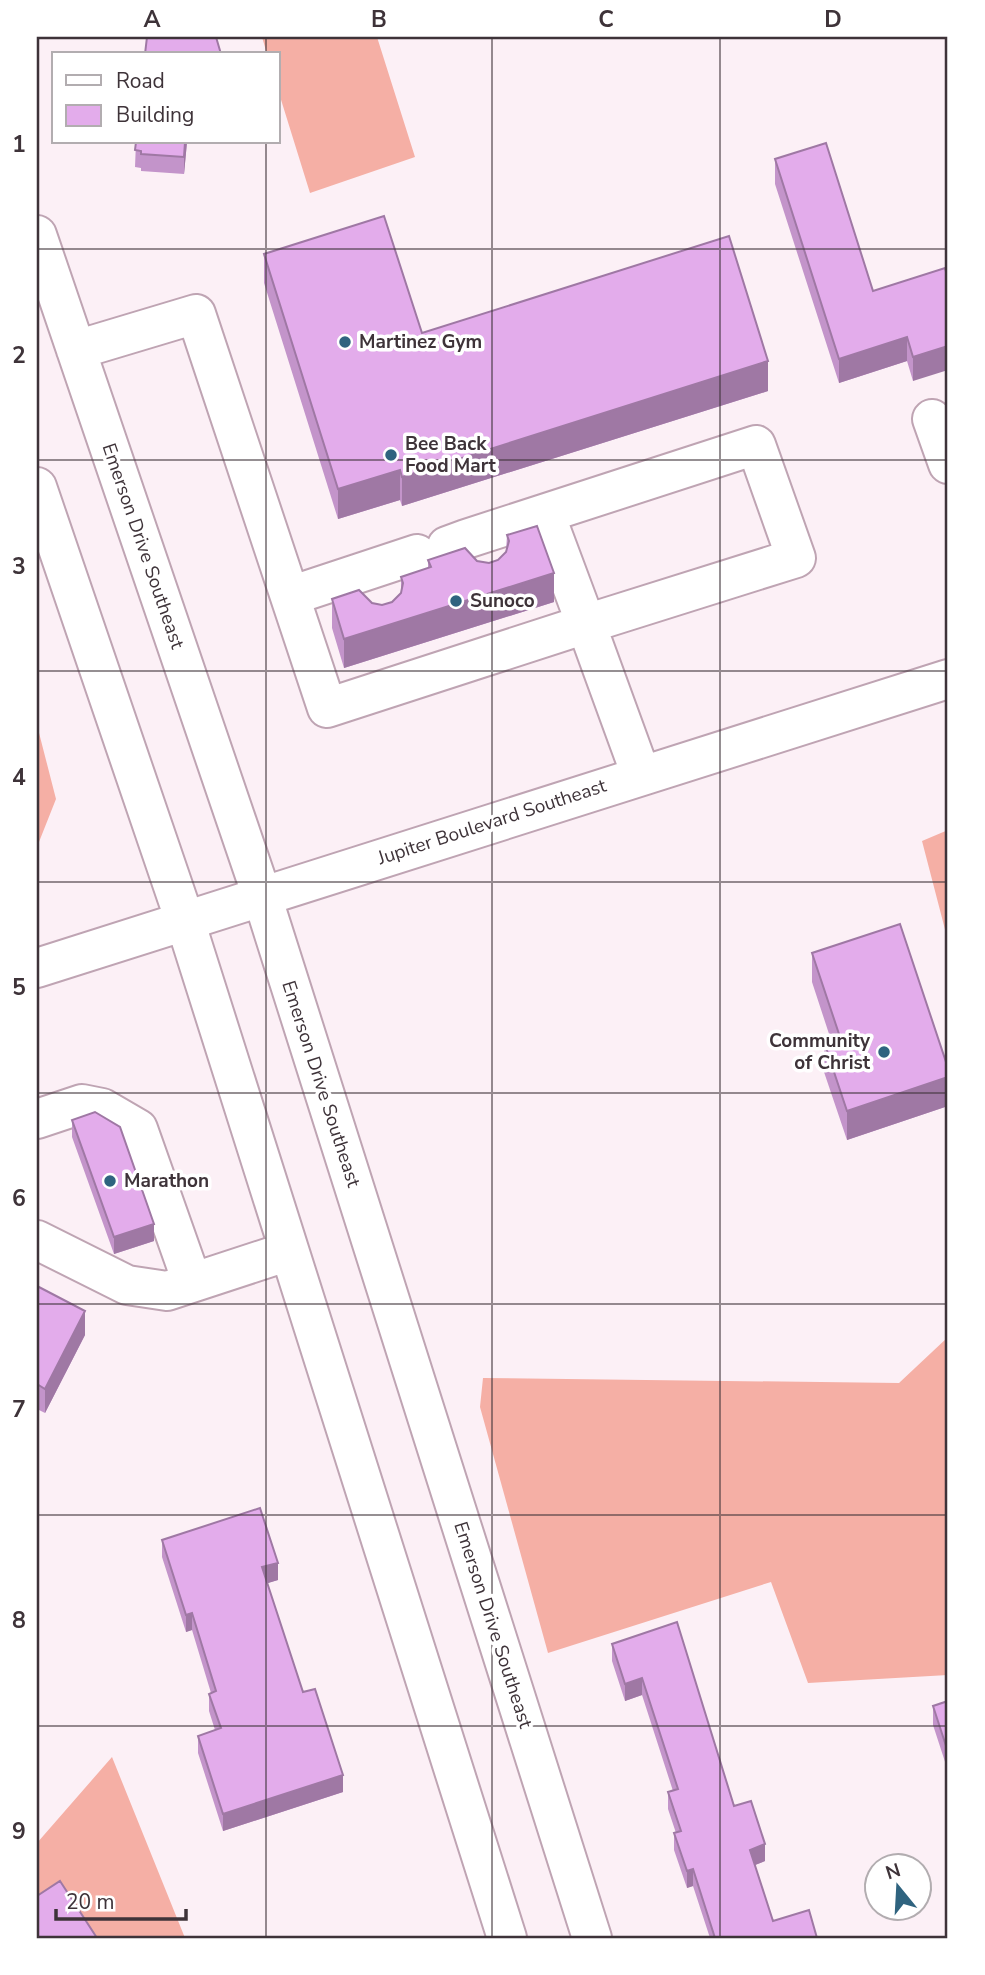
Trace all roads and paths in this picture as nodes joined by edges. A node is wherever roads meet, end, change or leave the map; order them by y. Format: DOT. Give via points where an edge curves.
graph roads {
  1 [pos="37,235"];
  2 [pos="76,350"];
  3 [pos="932,419"];
  4 [pos="948,464"];
  5 [pos="37,488"];
  6 [pos="545,514"];
  7 [pos="443,546"];
  8 [pos="487,571"];
  9 [pos="290,596"];
  10 [pos="586,624"];
  11 [pos="948,679"];
  12 [pos="641,775"];
  13 [pos="262,897"];
  14 [pos="185,922"];
  15 [pos="37,968"];
  16 [pos="37,1119"];
  17 [pos="37,1240"];
  18 [pos="289,1251"];
  19 [pos="192,1282"];
  20 [pos="507,1938"];
  21 [pos="592,1938"];
  1 -- 2 [label="street, Emerson Drive Southeast"];
  2 -- 9 [label="street" via="196,314"];
  2 -- 13 [label="street, Emerson Drive Southeast"];
  3 -- 4 [label="street"];
  5 -- 14 [label="street"];
  6 -- 7 [label="street"];
  6 -- 10 [label="street"];
  6 -- 10 [label="street" via="756,445 796,558"];
  7 -- 8 [label="street"];
  7 -- 9 [label="street" via="365,589"];
  9 -- 10 [label="street" via="327,708 415,663 476,643 524,628"];
  10 -- 12 [label="street"];
  11 -- 12 [label="street, Jupiter Boulevard Southeast"];
  12 -- 13 [label="street, Jupiter Boulevard Southeast"];
  13 -- 14 [label="street, Jupiter Boulevard Southeast"];
  13 -- 21 [label="street, Emerson Drive Southeast"];
  14 -- 15 [label="street, Jupiter Boulevard Southeast"];
  14 -- 18 [label="street"];
  16 -- 19 [label="street" via="82,1104 102,1108 138,1129"];
  17 -- 19 [label="street" via="127,1285 167,1291"];
  18 -- 19 [label="street"];
  18 -- 20 [label="street"];
}
